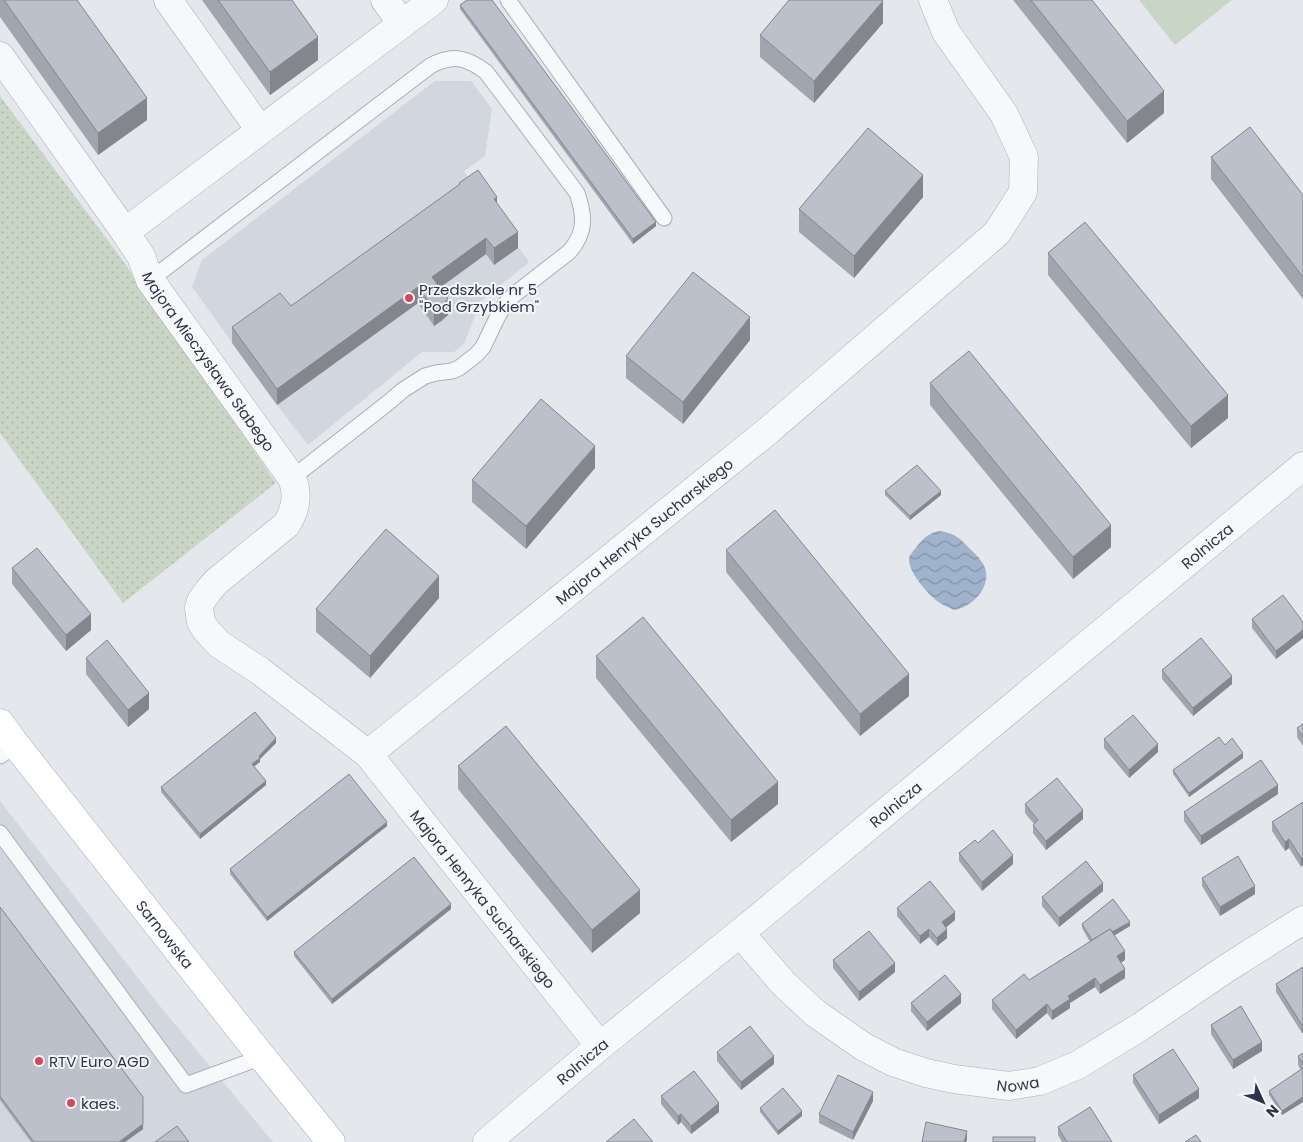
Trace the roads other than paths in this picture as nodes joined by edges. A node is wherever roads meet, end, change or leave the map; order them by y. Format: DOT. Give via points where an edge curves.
graph roads {
  1 [pos="168,0"];
  2 [pos="385,0"];
  3 [pos="434,0"];
  4 [pos="508,0"];
  5 [pos="933,0"];
  6 [pos="402,24"];
  7 [pos="0,56"];
  8 [pos="260,130"];
  9 [pos="664,218"];
  10 [pos="125,232"];
  11 [pos="150,280"];
  12 [pos="1303,466"];
  13 [pos="292,478"];
  14 [pos="0,724"];
  15 [pos="8,751"];
  16 [pos="368,754"];
  17 [pos="0,834"];
  18 [pos="1303,920"];
  19 [pos="740,932"];
  20 [pos="600,1046"];
  21 [pos="262,1057"];
  22 [pos="332,1142"];
  23 [pos="487,1142"];
  1 -- 8 [label="street"];
  2 -- 6 [label="street"];
  3 -- 6 [label="street"];
  4 -- 9 [label="lane"];
  5 -- 16 [label="street, Majora Henryka Sucharskiego" via="946,32 1004,114 1024,157 1023,192 997,233 769,430"];
  6 -- 8 [label="street"];
  7 -- 10 [label="street, Majora Mieczysława Słabego"];
  8 -- 10 [label="street"];
  10 -- 11 [label="street, Majora Mieczysława Słabego" via="141,256"];
  11 -- 13 [label="street, Majora Mieczysława Słabego"];
  11 -- 13 [label="lane" via="430,66 451,58 475,64 486,72 577,194 583,223 576,244 506,303 476,355 459,368 425,376 403,390"];
  12 -- 19 [label="street, Rolnicza"];
  13 -- 16 [label="street, Majora Mieczysława Słabego" via="296,498 292,516 286,525 209,590 199,608 202,622 219,644 260,671"];
  14 -- 15 [label="main road, Sarnowska"];
  15 -- 21 [label="main road, Sarnowska"];
  16 -- 20 [label="street, Majora Henryka Sucharskiego"];
  17 -- 21 [label="lane" via="186,1085"];
  18 -- 19 [label="street, Nowa" via="1078,1065 1040,1081 1009,1086 926,1073 893,1062 864,1047 815,1014 783,983"];
  19 -- 20 [label="street, Rolnicza"];
  20 -- 23 [label="street, Rolnicza"];
  21 -- 22 [label="main road, Sarnowska"];
}
